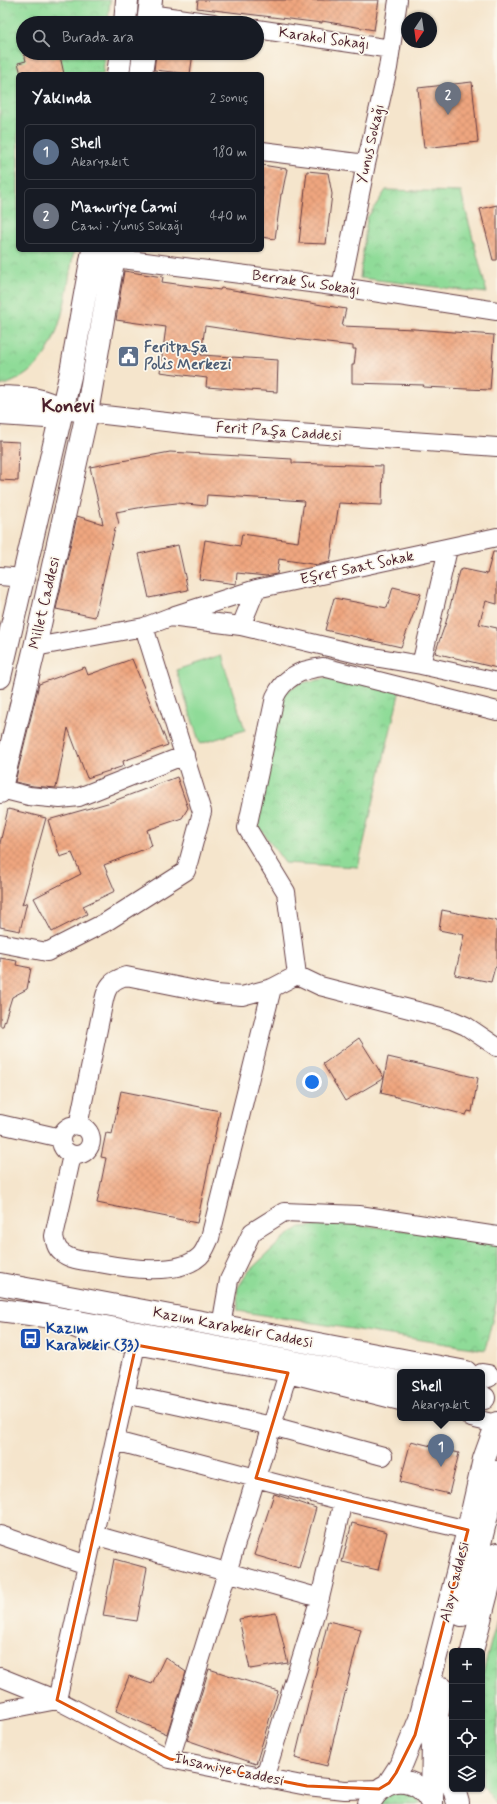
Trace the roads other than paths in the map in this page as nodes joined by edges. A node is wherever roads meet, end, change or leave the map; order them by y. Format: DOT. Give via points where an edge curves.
graph roads {
  1 [pos="127,0"];
  2 [pos="398,0"];
  3 [pos="149,12"];
  4 [pos="126,16"];
  5 [pos="172,16"];
  6 [pos="264,30"];
  7 [pos="391,49"];
  8 [pos="120,60"];
  9 [pos="143,60"];
  10 [pos="118,72"];
  11 [pos="141,72"];
  12 [pos="264,151"];
  13 [pos="366,164"];
  14 [pos="93,252"];
  15 [pos="115,254"];
  16 [pos="341,287"];
  17 [pos="497,311"];
  18 [pos="0,397"];
  19 [pos="61,410"];
  20 [pos="87,413"];
  21 [pos="0,414"];
  22 [pos="497,447"];
  23 [pos="497,537"];
  24 [pos="448,549"];
  25 [pos="0,576"];
  26 [pos="23,578"];
  27 [pos="256,589"];
  28 [pos="170,617"];
  29 [pos="241,626"];
  30 [pos="144,627"];
  31 [pos="35,648"];
  32 [pos="422,665"];
  33 [pos="1,671"];
  34 [pos="497,682"];
  35 [pos="497,710"];
  36 [pos="185,755"];
  37 [pos="0,790"];
  38 [pos="0,944"];
  39 [pos="297,975"];
  40 [pos="272,988"];
  41 [pos="497,1047"];
  42 [pos="0,1124"];
  43 [pos="78,1126"];
  44 [pos="61,1138"];
  45 [pos="72,1155"];
  46 [pos="497,1236"];
  47 [pos="0,1284"];
  48 [pos="0,1310"];
  49 [pos="52,1317"];
  50 [pos="221,1326"];
  51 [pos="136,1345"];
  52 [pos="450,1369"];
  53 [pos="288,1374"];
  54 [pos="397,1381"];
  55 [pos="125,1394"];
  56 [pos="397,1400"];
  57 [pos="484,1421"];
  58 [pos="497,1424"];
  59 [pos="272,1426"];
  60 [pos="115,1440"];
  61 [pos="383,1456"];
  62 [pos="497,1468"];
  63 [pos="256,1478"];
  64 [pos="343,1501"];
  65 [pos="468,1530"];
  66 [pos="0,1535"];
  67 [pos="94,1535"];
  68 [pos="497,1554"];
  69 [pos="87,1565"];
  70 [pos="228,1572"];
  71 [pos="320,1598"];
  72 [pos="453,1648"];
  73 [pos="473,1648"];
  74 [pos="449,1663"];
  75 [pos="0,1677"];
  76 [pos="57,1700"];
  77 [pos="0,1712"];
  78 [pos="449,1752"];
  79 [pos="170,1760"];
  80 [pos="449,1765"];
  81 [pos="264,1779"];
  82 [pos="379,1792"];
  83 [pos="432,1804"];
  1 -- 4 [label="main road"];
  2 -- 7 [label="street, Yunus Sokağı"];
  3 -- 5 [label="street"];
  6 -- 7 [label="street, Karakol Sokağı"];
  7 -- 13 [label="street, Yunus Sokağı"];
  8 -- 10 [label="main road"];
  9 -- 11 [label="main road"];
  12 -- 13 [label="street"];
  13 -- 16 [label="street, Yunus Sokağı"];
  14 -- 19 [label="main road, Millet Caddesi" via="71,372"];
  15 -- 16 [label="street, Berrak Su Sokağı"];
  15 -- 20 [label="main road, Millet Caddesi"];
  16 -- 17 [label="street, Berrak Su Sokağı"];
  18 -- 19 [label="main road, Ferit Paşa Caddesi" via="49,402"];
  19 -- 20 [label="street, Ferit Paşa Caddesi"];
  19 -- 21 [label="main road, Ferit Paşa Caddesi" via="46,418"];
  19 -- 26 [label="main road, Millet Caddesi"];
  20 -- 22 [label="street, Ferit Paşa Caddesi" via="201,426"];
  20 -- 31 [label="main road, Millet Caddesi"];
  23 -- 24 [label="street, Eşref Saat Sokak"];
  24 -- 27 [label="street, Eşref Saat Sokak"];
  24 -- 32 [label="street"];
  25 -- 26 [label="street"];
  26 -- 33 [label="main road, Millet Caddesi"];
  27 -- 28 [label="street, Eşref Saat Sokak"];
  27 -- 29 [label="street"];
  28 -- 29 [label="street"];
  28 -- 30 [label="street, Eşref Saat Sokak"];
  29 -- 32 [label="street" via="362,655"];
  30 -- 31 [label="street, Eşref Saat Sokak"];
  30 -- 36 [label="street"];
  31 -- 37 [label="main road, Millet Caddesi"];
  32 -- 34 [label="street"];
  35 -- 39 [label="street" via="323,667 309,668 297,673 280,686 275,697 247,828 286,892"];
  36 -- 37 [label="street" via="79,797 60,799"];
  36 -- 38 [label="street" via="202,812 186,871 106,922 47,952"];
  39 -- 40 [label="street"];
  39 -- 41 [label="street" via="320,986 452,1020 466,1026"];
  40 -- 43 [label="street" via="256,994 229,996 126,976 118,978 106,989"];
  40 -- 45 [label="street" via="210,1238 199,1256 189,1263 174,1267 142,1269 74,1258 60,1251 55,1244 54,1236"];
  42 -- 44 [label="street"];
  43 -- 44 [label="street" via="69,1127"];
  43 -- 45 [label="street" via="89,1134 89,1148 82,1154"];
  44 -- 45 [label="street" via="64,1150"];
  46 -- 50 [label="street" via="359,1215 284,1212 252,1232 230,1280"];
  47 -- 50 [label="main road, Kazım Karabekir Caddesi"];
  48 -- 49 [label="main road, Kazım Karabekir Caddesi"];
  49 -- 51 [label="street" via="98,1338"];
  49 -- 54 [label="main road, Kazım Karabekir Caddesi"];
  50 -- 52 [label="main road, Kazım Karabekir Caddesi"];
  51 -- 53 [label="street"];
  51 -- 55 [label="street"];
  53 -- 56 [label="street"];
  53 -- 59 [label="street"];
  55 -- 59 [label="street"];
  55 -- 60 [label="street"];
  57 -- 58 [label="street"];
  58 -- 65 [label="main road, Alay Caddesi" via="484,1459"];
  59 -- 61 [label="street"];
  59 -- 63 [label="street"];
  60 -- 63 [label="street"];
  60 -- 67 [label="street"];
  62 -- 72 [label="main road, Alay Caddesi" via="472,1581"];
  63 -- 64 [label="street"];
  63 -- 70 [label="street"];
  64 -- 65 [label="street"];
  64 -- 71 [label="street"];
  65 -- 82 [label="main road, Alay Caddesi" via="420,1719 405,1756"];
  66 -- 69 [label="street"];
  67 -- 69 [label="street"];
  67 -- 70 [label="street"];
  68 -- 73 [label="main road"];
  69 -- 76 [label="street"];
  70 -- 71 [label="street"];
  70 -- 79 [label="street"];
  71 -- 81 [label="street"];
  74 -- 83 [label="main road, Alay Caddesi" via="439,1700 433,1740"];
  75 -- 76 [label="street, İhsaniye Caddesi"];
  76 -- 77 [label="street"];
  76 -- 79 [label="street, İhsaniye Caddesi"];
  78 -- 80 [label="main road"];
  79 -- 81 [label="street, İhsaniye Caddesi"];
  81 -- 82 [label="street, İhsaniye Caddesi"];
  82 -- 83 [label="main road" via="400,1781 410,1783 420,1788"];
}
